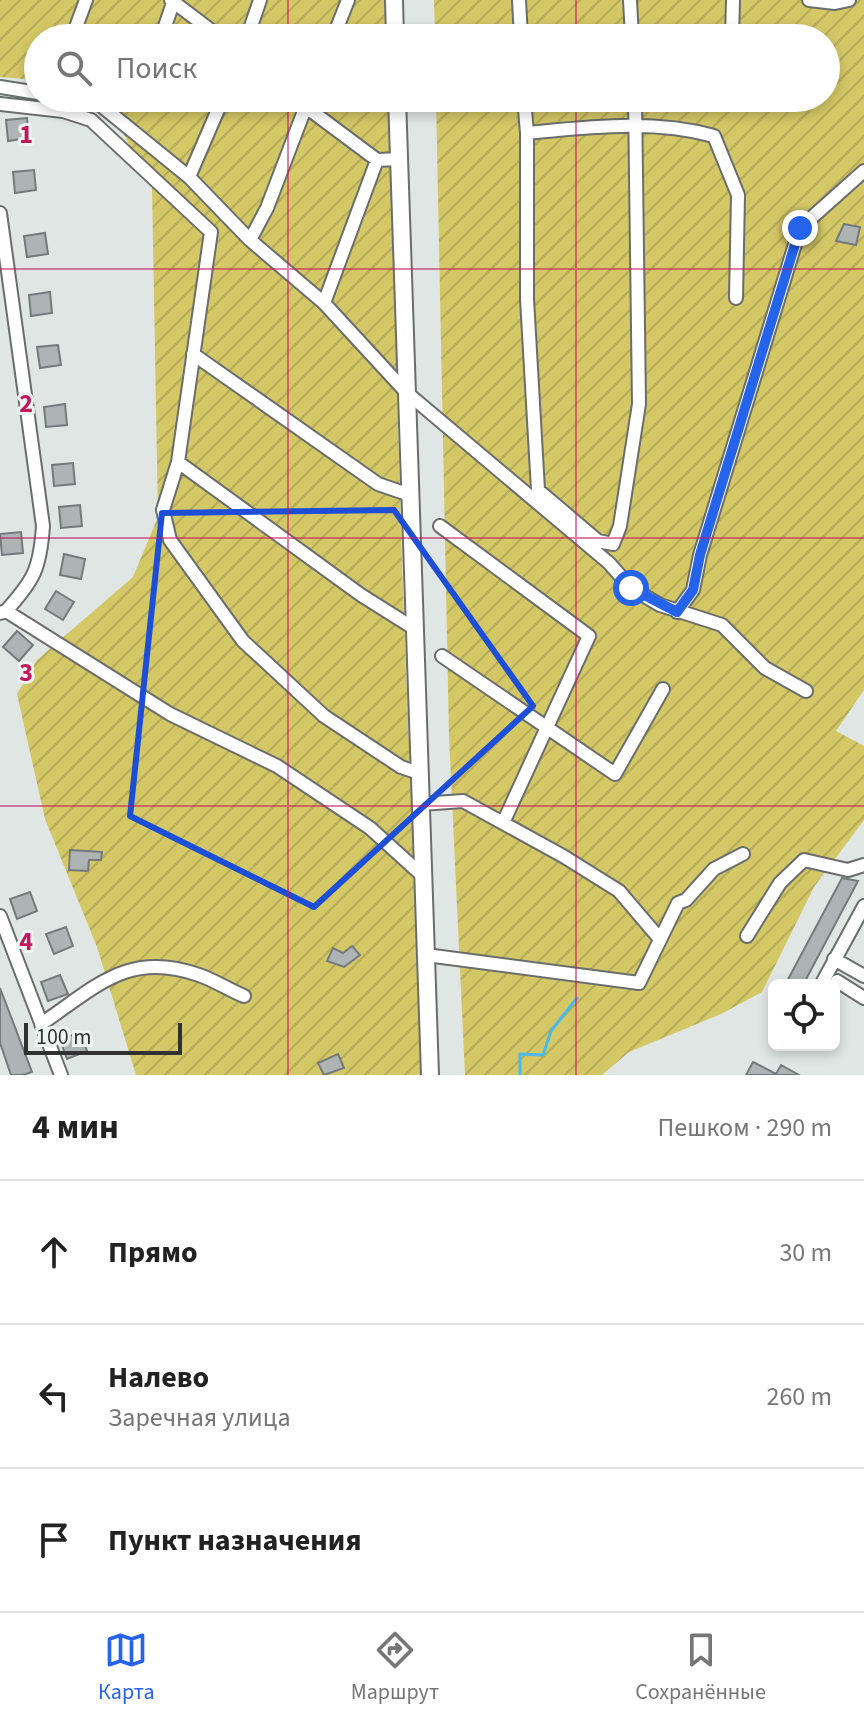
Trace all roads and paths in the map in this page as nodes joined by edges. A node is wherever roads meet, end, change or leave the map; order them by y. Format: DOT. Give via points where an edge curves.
graph roads {
  1 [pos="86,0"];
  2 [pos="260,0"];
  3 [pos="348,0"];
  4 [pos="394,0"];
  5 [pos="519,0"];
  6 [pos="630,0"];
  7 [pos="733,0"];
  8 [pos="809,0"];
  9 [pos="849,0"];
  10 [pos="173,1"];
  11 [pos="77,24"];
  12 [pos="166,24"];
  13 [pos="203,24"];
  14 [pos="252,24"];
  15 [pos="339,24"];
  16 [pos="395,24"];
  17 [pos="520,24"];
  18 [pos="631,24"];
  19 [pos="732,24"];
  20 [pos="0,87"];
  21 [pos="24,91"];
  22 [pos="0,104"];
  23 [pos="24,107"];
  24 [pos="66,112"];
  25 [pos="109,112"];
  26 [pos="217,112"];
  27 [pos="304,112"];
  28 [pos="318,112"];
  29 [pos="397,112"];
  30 [pos="525,112"];
  31 [pos="636,112"];
  32 [pos="636,125"];
  33 [pos="527,133"];
  34 [pos="399,159"];
  35 [pos="377,160"];
  36 [pos="864,171"];
  37 [pos="189,177"];
  38 [pos="0,213"];
  39 [pos="250,240"];
  40 [pos="736,298"];
  41 [pos="324,303"];
  42 [pos="193,354"];
  43 [pos="406,392"];
  44 [pos="178,462"];
  45 [pos="410,495"];
  46 [pos="440,526"];
  47 [pos="3,612"];
  48 [pos="677,612"];
  49 [pos="415,629"];
  50 [pos="442,656"];
  51 [pos="663,689"];
  52 [pos="806,691"];
  53 [pos="545,725"];
  54 [pos="419,773"];
  55 [pos="421,804"];
  56 [pos="503,823"];
  57 [pos="743,854"];
  58 [pos="864,865"];
  59 [pos="423,876"];
  60 [pos="864,906"];
  61 [pos="0,916"];
  62 [pos="747,936"];
  63 [pos="659,938"];
  64 [pos="426,955"];
  65 [pos="834,959"];
  66 [pos="864,976"];
  67 [pos="824,979"];
  68 [pos="840,983"];
  69 [pos="244,996"];
  70 [pos="864,998"];
  71 [pos="41,1024"];
  72 [pos="61,1075"];
  73 [pos="430,1075"];
  1 -- 11 [label="street"];
  2 -- 14 [label="street"];
  3 -- 15 [label="street"];
  4 -- 16 [label="main road"];
  5 -- 17 [label="street"];
  6 -- 18 [label="street"];
  7 -- 19 [label="street"];
  8 -- 9 [label="street"];
  10 -- 12 [label="street"];
  10 -- 13 [label="street"];
  20 -- 21 [label="street"];
  22 -- 23 [label="street"];
  24 -- 42 [label="street" via="91,120 211,232"];
  25 -- 37 [label="street"];
  26 -- 37 [label="street"];
  27 -- 39 [label="street"];
  28 -- 35 [label="street"];
  29 -- 34 [label="main road"];
  30 -- 33 [label="street"];
  31 -- 32 [label="street"];
  32 -- 33 [label="street"];
  32 -- 33 [label="street" via="639,404 613,544 598,541 538,490 527,299"];
  32 -- 40 [label="street" via="714,136 738,195"];
  34 -- 35 [label="street"];
  34 -- 43 [label="main road"];
  35 -- 41 [label="street"];
  36 -- 48 [label="street" via="800,228 693,590"];
  37 -- 39 [label="street"];
  38 -- 47 [label="street" via="43,526 41,563 31,584"];
  39 -- 41 [label="street"];
  41 -- 43 [label="street"];
  42 -- 44 [label="street"];
  42 -- 45 [label="street" via="378,484"];
  43 -- 45 [label="main road"];
  43 -- 48 [label="street" via="609,563 631,588"];
  44 -- 49 [label="street"];
  44 -- 54 [label="street" via="163,510 170,540 243,641 324,716 401,767"];
  45 -- 49 [label="main road"];
  46 -- 53 [label="street" via="589,636"];
  47 -- 59 [label="street" via="170,714 277,766 370,828"];
  48 -- 52 [label="street" via="722,625 765,668"];
  49 -- 54 [label="main road"];
  50 -- 53 [label="street"];
  51 -- 53 [label="street" via="615,774"];
  53 -- 56 [label="street"];
  54 -- 55 [label="main road"];
  55 -- 56 [label="street" via="463,801"];
  55 -- 59 [label="main road"];
  56 -- 63 [label="street" via="619,891"];
  57 -- 63 [label="street" via="714,869 678,903"];
  58 -- 62 [label="street" via="848,870 804,860 780,883"];
  59 -- 64 [label="main road"];
  60 -- 65 [label="street"];
  61 -- 71 [label="street"];
  63 -- 64 [label="street" via="639,983"];
  64 -- 73 [label="main road"];
  65 -- 66 [label="street"];
  65 -- 67 [label="street"];
  68 -- 70 [label="street"];
  69 -- 71 [label="street" via="199,975 141,965 121,970"];
  71 -- 72 [label="street"];
}
